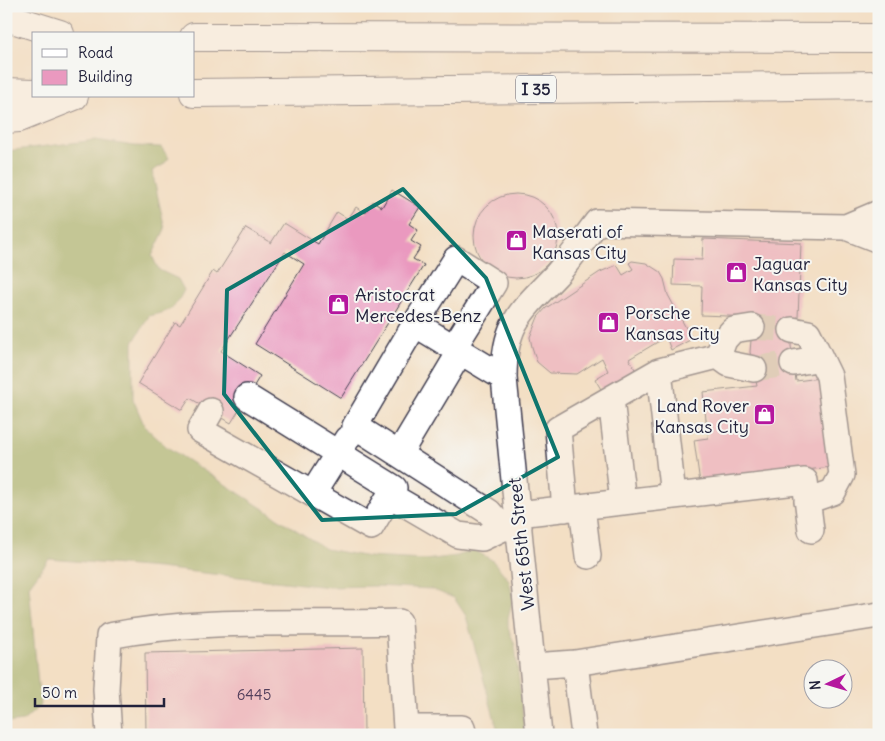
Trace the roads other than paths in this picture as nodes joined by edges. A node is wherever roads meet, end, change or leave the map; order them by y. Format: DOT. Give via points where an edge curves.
graph roads {
  1 [pos="6,17"];
  2 [pos="54,32"];
  3 [pos="6,37"];
  4 [pos="32,37"];
  5 [pos="195,37"];
  6 [pos="879,38"];
  7 [pos="879,85"];
  8 [pos="6,92"];
  9 [pos="195,92"];
  10 [pos="32,93"];
  11 [pos="69,98"];
  12 [pos="6,119"];
  13 [pos="879,213"];
  14 [pos="846,227"];
  15 [pos="879,240"];
  16 [pos="415,324"];
  17 [pos="752,327"];
  18 [pos="792,330"];
  19 [pos="816,349"];
  20 [pos="457,350"];
  21 [pos="718,356"];
  22 [pos="794,364"];
  23 [pos="754,368"];
  24 [pos="659,371"];
  25 [pos="504,378"];
  26 [pos="247,397"];
  27 [pos="611,399"];
  28 [pos="211,411"];
  29 [pos="355,426"];
  30 [pos="338,453"];
  31 [pos="399,454"];
  32 [pos="313,493"];
  33 [pos="673,496"];
  34 [pos="398,500"];
  35 [pos="807,501"];
  36 [pos="623,502"];
  37 [pos="573,508"];
  38 [pos="513,523"];
  39 [pos="811,530"];
  40 [pos="588,556"];
  41 [pos="879,615"];
  42 [pos="575,663"];
  43 [pos="533,666"];
  44 [pos="109,735"];
  45 [pos="464,735"];
  46 [pos="539,735"];
  47 [pos="584,735"];
  1 -- 2 [label="highway"];
  3 -- 4 [label="highway"];
  5 -- 6 [label="highway"];
  7 -- 9 [label="highway, I 35"];
  8 -- 10 [label="highway"];
  11 -- 12 [label="highway" via="19,118"];
  13 -- 14 [label="street"];
  14 -- 15 [label="street"];
  14 -- 25 [label="street, West 65th Street" via="597,222 558,273 517,316 504,353"];
  16 -- 20 [label="street"];
  16 -- 20 [label="street" via="456,259 494,283"];
  16 -- 29 [label="street"];
  17 -- 21 [label="street" via="733,330 724,340"];
  18 -- 19 [label="street" via="808,333"];
  19 -- 22 [label="street" via="810,360"];
  19 -- 35 [label="street" via="829,376 842,475 833,492"];
  20 -- 25 [label="street"];
  20 -- 31 [label="street"];
  21 -- 23 [label="street" via="729,364"];
  21 -- 24 [label="street"];
  24 -- 27 [label="street"];
  24 -- 33 [label="street"];
  25 -- 38 [label="street, West 65th Street"];
  26 -- 30 [label="street"];
  27 -- 36 [label="street"];
  27 -- 37 [label="street" via="558,429"];
  28 -- 32 [label="street" via="200,430"];
  29 -- 30 [label="street"];
  29 -- 31 [label="street"];
  30 -- 32 [label="street"];
  30 -- 32 [label="street" via="394,488 371,527"];
  31 -- 38 [label="street" via="489,512"];
  33 -- 35 [label="street" via="805,481"];
  33 -- 36 [label="street"];
  34 -- 38 [label="street" via="458,535 482,538"];
  35 -- 39 [label="street"];
  36 -- 37 [label="street"];
  37 -- 38 [label="street"];
  37 -- 40 [label="street"];
  38 -- 43 [label="street, West 65th Street" via="524,574"];
  41 -- 42 [label="street"];
  42 -- 43 [label="street"];
  42 -- 47 [label="street"];
  43 -- 46 [label="street, West 65th Street"];
  44 -- 45 [label="street" via="106,689 109,636 200,625 399,622 406,728 462,728"];
}
